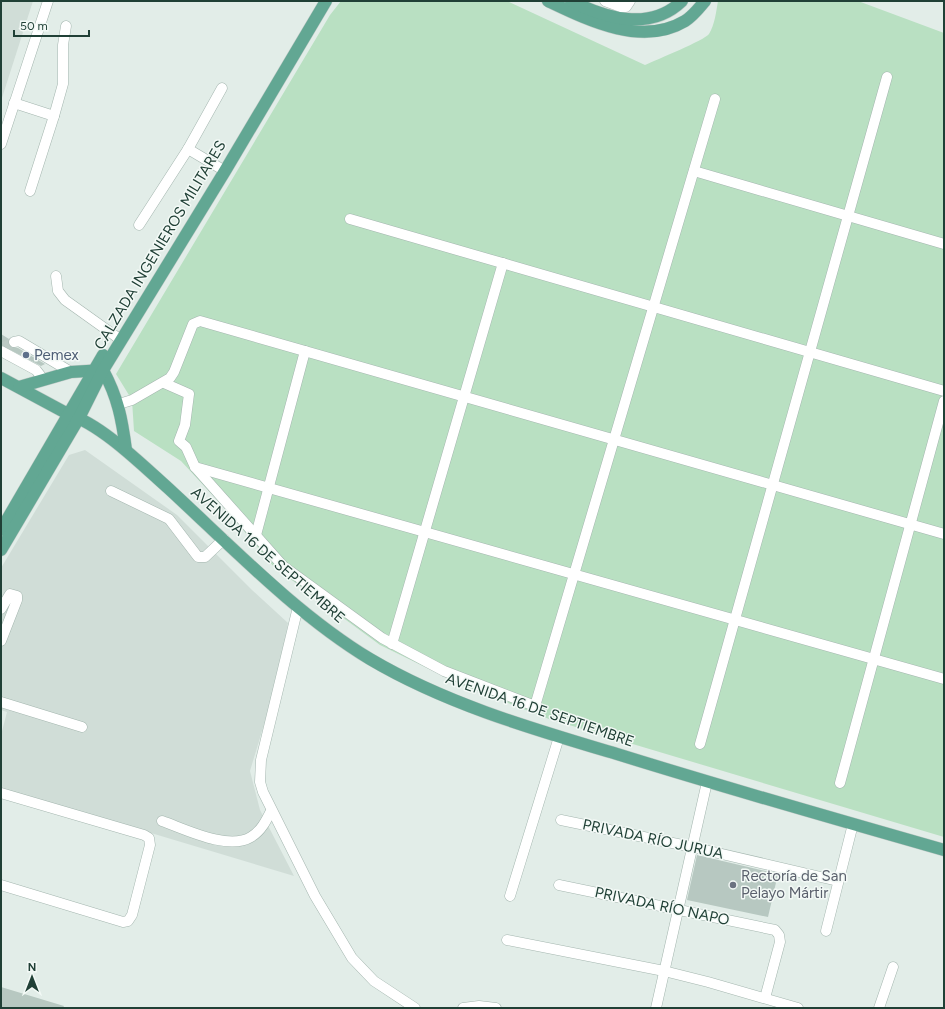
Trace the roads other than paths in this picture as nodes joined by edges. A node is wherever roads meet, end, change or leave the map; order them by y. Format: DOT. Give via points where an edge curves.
graph roads {
  1 [pos="48,1"];
  2 [pos="317,1"];
  3 [pos="326,1"];
  4 [pos="548,1"];
  5 [pos="571,1"];
  6 [pos="606,1"];
  7 [pos="630,1"];
  8 [pos="682,1"];
  9 [pos="705,1"];
  10 [pos="66,26"];
  11 [pos="887,77"];
  12 [pos="222,88"];
  13 [pos="715,99"];
  14 [pos="14,102"];
  15 [pos="54,116"];
  16 [pos="1,144"];
  17 [pos="188,149"];
  18 [pos="222,169"];
  19 [pos="694,171"];
  20 [pos="30,191"];
  21 [pos="848,216"];
  22 [pos="350,219"];
  23 [pos="139,225"];
  24 [pos="944,244"];
  25 [pos="503,263"];
  26 [pos="56,276"];
  27 [pos="654,307"];
  28 [pos="118,338"];
  29 [pos="14,342"];
  30 [pos="2,349"];
  31 [pos="305,351"];
  32 [pos="810,352"];
  33 [pos="54,362"];
  34 [pos="97,370"];
  35 [pos="71,372"];
  36 [pos="40,374"];
  37 [pos="1,378"];
  38 [pos="164,383"];
  39 [pos="19,387"];
  40 [pos="944,391"];
  41 [pos="464,397"];
  42 [pos="944,401"];
  43 [pos="119,404"];
  44 [pos="73,416"];
  45 [pos="614,440"];
  46 [pos="126,450"];
  47 [pos="195,467"];
  48 [pos="772,485"];
  49 [pos="268,487"];
  50 [pos="111,491"];
  51 [pos="910,524"];
  52 [pos="1,530"];
  53 [pos="424,532"];
  54 [pos="944,534"];
  55 [pos="256,535"];
  56 [pos="224,539"];
  57 [pos="1,550"];
  58 [pos="574,574"];
  59 [pos="298,607"];
  60 [pos="1,609"];
  61 [pos="735,620"];
  62 [pos="1,641"];
  63 [pos="392,644"];
  64 [pos="873,659"];
  65 [pos="944,679"];
  66 [pos="1,702"];
  67 [pos="82,727"];
  68 [pos="560,737"];
  69 [pos="700,744"];
  70 [pos="707,782"];
  71 [pos="840,783"];
  72 [pos="1,793"];
  73 [pos="271,811"];
  74 [pos="561,820"];
  75 [pos="162,821"];
  76 [pos="853,824"];
  77 [pos="692,847"];
  78 [pos="944,850"];
  79 [pos="838,881"];
  80 [pos="1,885"];
  81 [pos="559,885"];
  82 [pos="510,896"];
  83 [pos="677,908"];
  84 [pos="826,931"];
  85 [pos="507,940"];
  86 [pos="893,967"];
  87 [pos="664,971"];
  88 [pos="765,998"];
  89 [pos="415,1008"];
  90 [pos="463,1008"];
  91 [pos="496,1008"];
  92 [pos="656,1008"];
  93 [pos="798,1008"];
  94 [pos="879,1008"];
  1 -- 14 [label="street"];
  2 -- 18 [label="main road, CALZADA INGENIEROS MILITARES"];
  3 -- 18 [label="main road, CALZADA INGENIEROS MILITARES"];
  4 -- 9 [label="main road" via="606,25 632,31 652,31 686,21"];
  5 -- 8 [label="main road" via="614,18 639,20 666,12"];
  6 -- 7 [label="street" via="626,7"];
  10 -- 15 [label="street" via="63,45 63,84"];
  11 -- 21 [label="street"];
  12 -- 17 [label="street"];
  13 -- 19 [label="street"];
  14 -- 15 [label="street"];
  14 -- 16 [label="street"];
  15 -- 20 [label="street"];
  17 -- 18 [label="street"];
  17 -- 23 [label="street"];
  18 -- 28 [label="main road, CALZADA INGENIEROS MILITARES"];
  19 -- 21 [label="street"];
  19 -- 27 [label="street"];
  21 -- 24 [label="street"];
  21 -- 32 [label="street"];
  22 -- 25 [label="street"];
  25 -- 27 [label="street"];
  25 -- 41 [label="street"];
  26 -- 28 [label="street" via="58,291 65,300"];
  27 -- 32 [label="street"];
  27 -- 45 [label="street"];
  28 -- 34 [label="main road, CALZADA INGENIEROS MILITARES"];
  29 -- 33 [label="street" via="20,341"];
  30 -- 36 [label="street"];
  31 -- 38 [label="street" via="200,321 193,324 174,372"];
  31 -- 41 [label="street"];
  31 -- 49 [label="street"];
  32 -- 40 [label="street"];
  32 -- 48 [label="street"];
  33 -- 35 [label="street"];
  33 -- 36 [label="street"];
  34 -- 35 [label="main road"];
  34 -- 43 [label="main road" via="113,389"];
  34 -- 44 [label="main road, CALZADA INGENIEROS MILITARES"];
  35 -- 36 [label="main road"];
  36 -- 39 [label="main road"];
  37 -- 39 [label="main road, AVENIDA 16 DE SEPTIEMBRE"];
  38 -- 43 [label="street"];
  38 -- 47 [label="street" via="188,394 185,425 179,441 186,447"];
  39 -- 44 [label="main road, AVENIDA 16 DE SEPTIEMBRE"];
  41 -- 45 [label="street"];
  41 -- 53 [label="street"];
  42 -- 51 [label="street"];
  43 -- 46 [label="main road"];
  44 -- 46 [label="main road, AVENIDA 16 DE SEPTIEMBRE"];
  44 -- 52 [label="main road, CALZADA INGENIEROS MILITARES"];
  44 -- 57 [label="main road, CALZADA INGENIEROS MILITARES"];
  45 -- 48 [label="street"];
  45 -- 58 [label="street"];
  46 -- 56 [label="main road, AVENIDA 16 DE SEPTIEMBRE"];
  47 -- 49 [label="street"];
  47 -- 55 [label="street"];
  48 -- 51 [label="street"];
  48 -- 61 [label="street"];
  49 -- 53 [label="street"];
  49 -- 55 [label="street"];
  50 -- 56 [label="street" via="169,519 198,557 205,557"];
  51 -- 54 [label="street"];
  51 -- 64 [label="street"];
  53 -- 58 [label="street"];
  53 -- 63 [label="street"];
  55 -- 63 [label="street" via="283,566"];
  56 -- 59 [label="main road, AVENIDA 16 DE SEPTIEMBRE"];
  58 -- 61 [label="street"];
  58 -- 63 [label="street" via="535,706 444,671"];
  59 -- 68 [label="main road, AVENIDA 16 DE SEPTIEMBRE" via="337,637 393,672 465,705"];
  59 -- 73 [label="street" via="261,760 260,782"];
  60 -- 62 [label="street" via="10,594 16,596 17,600"];
  61 -- 64 [label="street"];
  61 -- 69 [label="street"];
  64 -- 65 [label="street"];
  64 -- 71 [label="street"];
  66 -- 67 [label="street"];
  68 -- 70 [label="main road, AVENIDA 16 DE SEPTIEMBRE"];
  68 -- 82 [label="street"];
  70 -- 76 [label="main road, AVENIDA 16 DE SEPTIEMBRE"];
  70 -- 77 [label="street"];
  72 -- 80 [label="street" via="144,835 149,838 150,845 132,915 128,921 123,922"];
  73 -- 75 [label="street" via="260,830 250,838 237,841 210,838"];
  73 -- 89 [label="street" via="315,896 352,958 374,981"];
  74 -- 77 [label="street, PRIVADA RÍO JURUA"];
  76 -- 78 [label="main road, AVENIDA 16 DE SEPTIEMBRE"];
  76 -- 79 [label="street"];
  77 -- 79 [label="street, PRIVADA RÍO JURUA"];
  77 -- 83 [label="street"];
  79 -- 84 [label="street"];
  81 -- 83 [label="street, PRIVADA RÍO NAPO"];
  83 -- 87 [label="street"];
  83 -- 88 [label="street, PRIVADA RÍO NAPO" via="775,930 780,942"];
  85 -- 87 [label="street"];
  86 -- 94 [label="street"];
  87 -- 88 [label="street"];
  87 -- 92 [label="street"];
  88 -- 93 [label="street"];
  90 -- 91 [label="street"];
}
